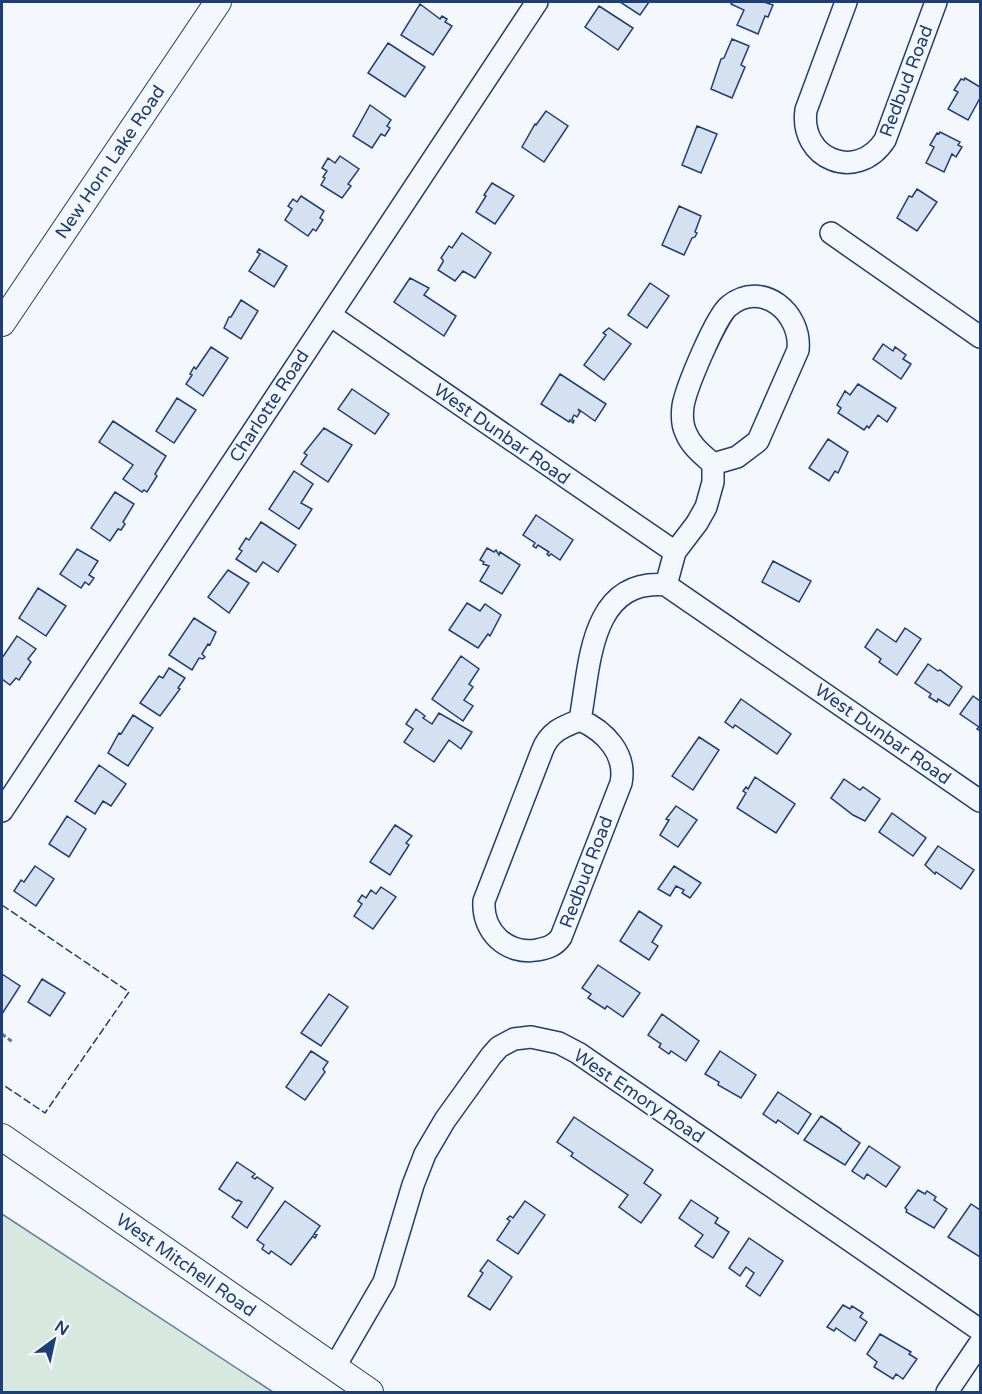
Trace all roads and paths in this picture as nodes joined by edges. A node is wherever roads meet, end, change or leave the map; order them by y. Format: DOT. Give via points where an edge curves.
graph roads {
  1 [pos="218,2"];
  2 [pos="537,2"];
  3 [pos="846,2"];
  4 [pos="936,2"];
  5 [pos="831,233"];
  6 [pos="330,315"];
  7 [pos="2,322"];
  8 [pos="981,337"];
  9 [pos="713,464"];
  10 [pos="675,552"];
  11 [pos="666,585"];
  12 [pos="580,720"];
  13 [pos="981,801"];
  14 [pos="2,812"];
  15 [pos="2,1034"];
  16 [pos="14,1043"];
  17 [pos="2,1137"];
  18 [pos="981,1330"];
  19 [pos="981,1343"];
  20 [pos="334,1368"];
  21 [pos="370,1392"];
  22 [pos="947,1392"];
  1 -- 7 [label="main road, New Horn Lake Road"];
  2 -- 6 [label="street, Charlotte Road"];
  3 -- 4 [label="street, Redbud Road" via="804,118 807,135 819,150 845,163 871,156 885,140"];
  5 -- 8 [label="street"];
  6 -- 10 [label="street, West Dunbar Road"];
  6 -- 14 [label="street, Charlotte Road"];
  9 -- 9 [label="street" via="737,457 758,441 798,350 797,329 791,316 767,299 741,298 727,307 686,395 682,415 685,432 692,445"];
  9 -- 10 [label="street" via="706,507"];
  10 -- 11 [label="street"];
  11 -- 12 [label="street" via="643,584 633,588 605,615 592,645"];
  11 -- 13 [label="street, West Dunbar Road"];
  12 -- 12 [label="street, Redbud Road" via="555,731 545,744 484,901 492,933 510,948 544,949 561,937 621,783 621,762 610,741 596,727"];
  15 -- 16 [label="path"];
  17 -- 20 [label="main road, West Mitchell Road"];
  18 -- 20 [label="street, West Emory Road" via="578,1053 559,1043 531,1037 499,1047 432,1142 413,1185 384,1282"];
  19 -- 22 [label="street"];
  20 -- 21 [label="main road, West Mitchell Road"];
}
